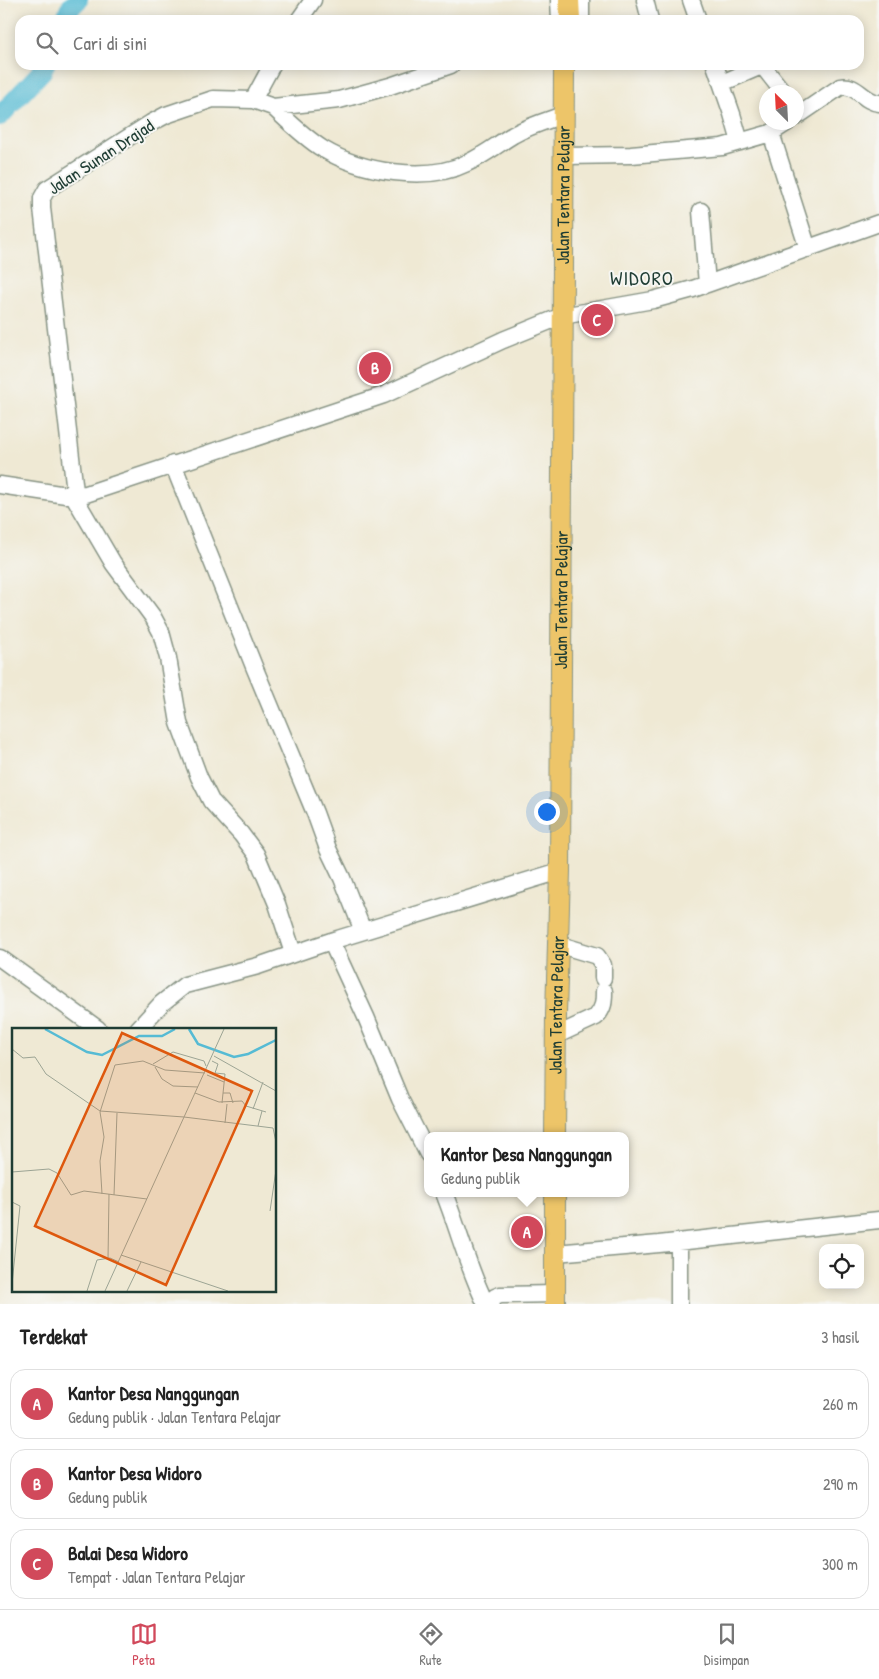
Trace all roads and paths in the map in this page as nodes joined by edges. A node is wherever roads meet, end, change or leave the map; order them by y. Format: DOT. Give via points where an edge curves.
graph roads {
  1 [pos="313,0"];
  2 [pos="559,0"];
  3 [pos="569,0"];
  4 [pos="581,0"];
  5 [pos="646,0"];
  6 [pos="690,0"];
  7 [pos="302,15"];
  8 [pos="560,15"];
  9 [pos="570,15"];
  10 [pos="581,15"];
  11 [pos="649,15"];
  12 [pos="696,15"];
  13 [pos="269,70"];
  14 [pos="436,70"];
  15 [pos="564,70"];
  16 [pos="717,70"];
  17 [pos="750,70"];
  18 [pos="766,70"];
  19 [pos="722,83"];
  20 [pos="778,85"];
  21 [pos="253,100"];
  22 [pos="879,104"];
  23 [pos="273,107"];
  24 [pos="804,111"];
  25 [pos="563,116"];
  26 [pos="776,130"];
  27 [pos="771,133"];
  28 [pos="740,142"];
  29 [pos="562,156"];
  30 [pos="701,211"];
  31 [pos="879,223"];
  32 [pos="808,249"];
  33 [pos="707,284"];
  34 [pos="562,316"];
  35 [pos="173,464"];
  36 [pos="0,485"];
  37 [pos="76,495"];
  38 [pos="560,871"];
  39 [pos="363,931"];
  40 [pos="331,941"];
  41 [pos="558,944"];
  42 [pos="293,953"];
  43 [pos="0,958"];
  44 [pos="97,1028"];
  45 [pos="139,1028"];
  46 [pos="556,1036"];
  47 [pos="555,1132"];
  48 [pos="424,1146"];
  49 [pos="446,1197"];
  50 [pos="555,1197"];
  51 [pos="879,1220"];
  52 [pos="680,1242"];
  53 [pos="554,1252"];
  54 [pos="555,1299"];
  55 [pos="488,1304"];
  56 [pos="679,1304"];
  1 -- 7 [label="street"];
  2 -- 8 [label="street"];
  3 -- 9 [label="main road"];
  4 -- 10 [label="street"];
  5 -- 11 [label="street"];
  6 -- 12 [label="street"];
  13 -- 21 [label="street"];
  14 -- 23 [label="street, Jalan Sunan Drajad" via="339,100"];
  15 -- 25 [label="main road, Jalan Tentara Pelajar"];
  16 -- 19 [label="street"];
  17 -- 19 [label="street"];
  18 -- 20 [label="street"];
  19 -- 28 [label="street"];
  21 -- 23 [label="street, Jalan Sunan Drajad"];
  21 -- 37 [label="street, Jalan Sunan Drajad" via="213,99 166,114 44,193 42,208"];
  22 -- 24 [label="street" via="871,103 847,85"];
  23 -- 25 [label="street" via="300,132 339,157 359,164 420,174 466,164 514,134"];
  25 -- 29 [label="main road, Jalan Tentara Pelajar"];
  26 -- 27 [label="street"];
  27 -- 28 [label="street"];
  27 -- 32 [label="street"];
  28 -- 29 [label="street" via="688,151"];
  29 -- 34 [label="main road, Jalan Tentara Pelajar"];
  30 -- 33 [label="street"];
  31 -- 32 [label="street"];
  32 -- 33 [label="street"];
  33 -- 34 [label="street" via="653,300"];
  34 -- 35 [label="street" via="384,395"];
  34 -- 38 [label="main road, Jalan Tentara Pelajar"];
  35 -- 37 [label="street"];
  35 -- 39 [label="street"];
  36 -- 37 [label="street"];
  37 -- 42 [label="street" via="77,504 113,563 161,632 179,723 199,777 211,801 256,854"];
  38 -- 39 [label="street"];
  38 -- 41 [label="main road, Jalan Tentara Pelajar"];
  39 -- 40 [label="street"];
  40 -- 42 [label="street"];
  40 -- 48 [label="street" via="400,1100"];
  41 -- 46 [label="main road, Jalan Tentara Pelajar"];
  41 -- 46 [label="street" via="597,956 603,964 604,1004 596,1016"];
  42 -- 45 [label="street" via="258,966 185,985 162,1003"];
  43 -- 44 [label="street"];
  46 -- 47 [label="main road, Jalan Tentara Pelajar"];
  49 -- 55 [label="street" via="479,1291"];
  50 -- 53 [label="main road"];
  51 -- 52 [label="street"];
  52 -- 53 [label="street"];
  52 -- 56 [label="street"];
  53 -- 54 [label="main road"];
  54 -- 55 [label="street" via="500,1295"];
}
